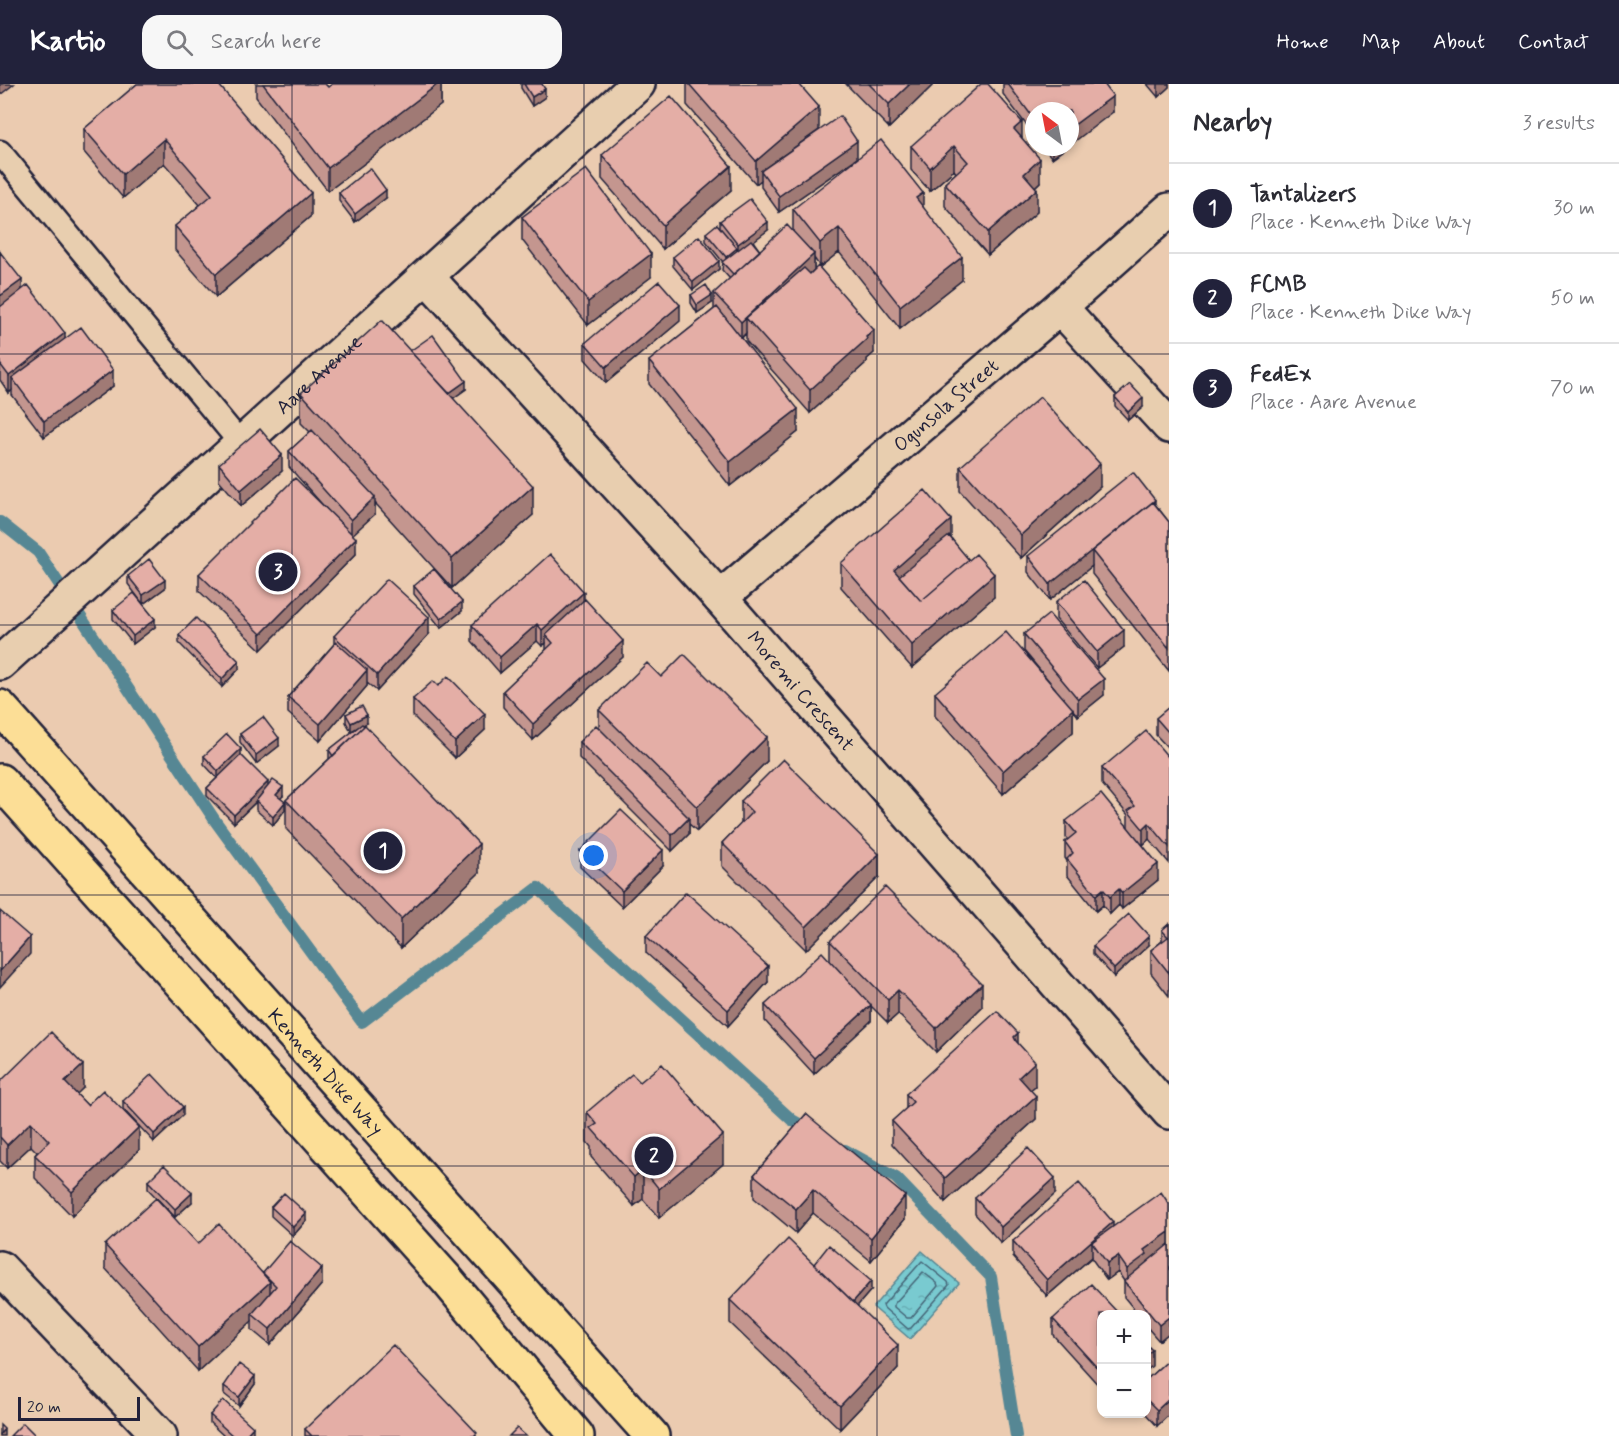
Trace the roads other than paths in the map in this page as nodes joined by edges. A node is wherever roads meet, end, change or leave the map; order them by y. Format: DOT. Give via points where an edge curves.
graph roads {
  1 [pos="638,84"];
  2 [pos="0,152"];
  3 [pos="1169,210"];
  4 [pos="427,277"];
  5 [pos="1060,307"];
  6 [pos="1169,426"];
  7 [pos="242,445"];
  8 [pos="720,598"];
  9 [pos="0,663"];
  10 [pos="0,706"];
  11 [pos="0,781"];
  12 [pos="1169,1112"];
  13 [pos="0,1268"];
  14 [pos="160,1436"];
  15 [pos="577,1436"];
  16 [pos="652,1436"];
  1 -- 4 [label="street, Aare Avenue"];
  2 -- 7 [label="lane"];
  3 -- 5 [label="street, Ogunsola Street"];
  4 -- 7 [label="street, Aare Avenue"];
  4 -- 8 [label="street, Moremi Crescent"];
  5 -- 6 [label="street"];
  5 -- 8 [label="street, Ogunsola Street"];
  7 -- 9 [label="street, Aare Avenue"];
  8 -- 12 [label="street, Moremi Crescent"];
  10 -- 16 [label="highway, Kenneth Dike Way"];
  11 -- 15 [label="highway" via="447,1280"];
  13 -- 14 [label="street"];
}
